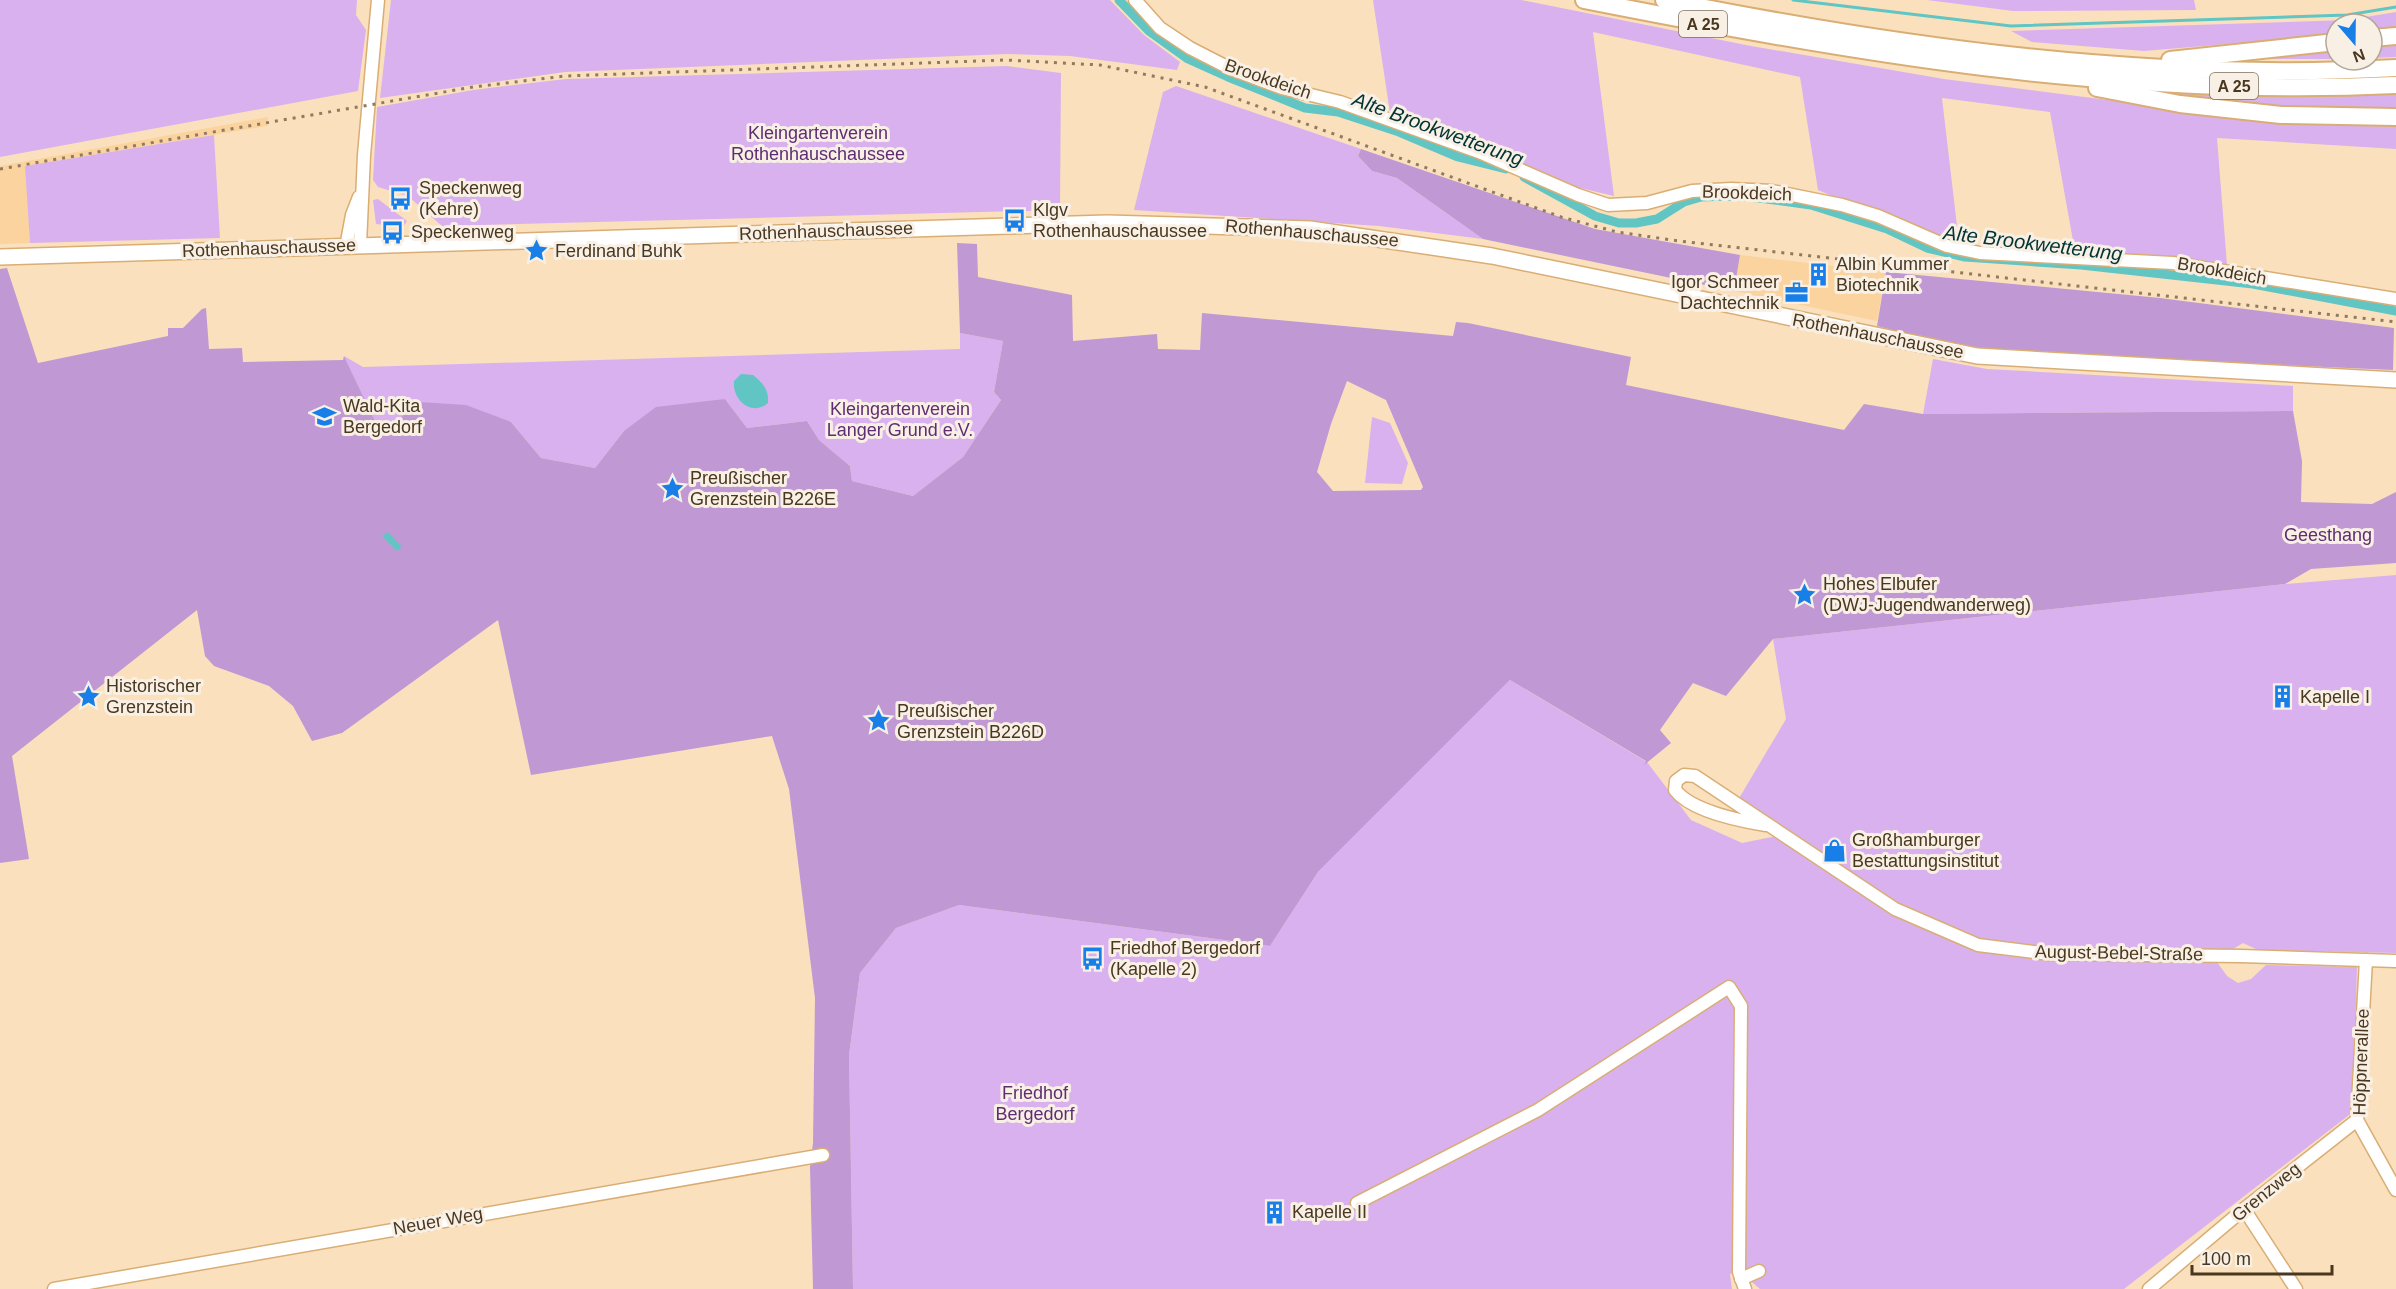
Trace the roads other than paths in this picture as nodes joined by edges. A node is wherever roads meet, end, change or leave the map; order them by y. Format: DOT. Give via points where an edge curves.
graph roads {
  1 [pos="378,0"];
  2 [pos="1135,0"];
  3 [pos="1584,0"];
  4 [pos="1664,0"];
  5 [pos="2324,43"];
  6 [pos="2121,66"];
  7 [pos="2396,68"];
  8 [pos="2072,77"];
  9 [pos="2396,85"];
  10 [pos="2396,117"];
  11 [pos="353,246"];
  12 [pos="0,257"];
  13 [pos="2396,299"];
  14 [pos="2396,380"];
  15 [pos="1766,825"];
  16 [pos="2366,960"];
  17 [pos="2396,961"];
  18 [pos="2357,1120"];
  19 [pos="823,1155"];
  20 [pos="2396,1190"];
  21 [pos="1357,1203"];
  22 [pos="2244,1209"];
  23 [pos="1759,1271"];
  24 [pos="1743,1284"];
  25 [pos="54,1289"];
  26 [pos="2149,1289"];
  27 [pos="2296,1289"];
  1 -- 11 [label="street"];
  2 -- 13 [label="street, Brookdeich" via="1160,28 1232,69 1282,88 1341,102 1608,204 1647,204 1692,191 1772,191 1842,205 1947,246 1980,253 2173,262"];
  3 -- 8 [label="highway, A 25" via="1884,56"];
  4 -- 6 [label="highway, A 25" via="1897,41"];
  5 -- 6 [label="highway"];
  6 -- 7 [label="highway, A 25" via="2270,71"];
  8 -- 9 [label="highway, A 25" via="2270,87"];
  8 -- 10 [label="highway" via="2101,89 2180,104 2281,115"];
  11 -- 12 [label="main road, Rothenhauschaussee"];
  11 -- 14 [label="main road, Rothenhauschaussee" via="1095,223 1310,229 1492,256 1977,356"];
  15 -- 15 [label="street, August-Bebel-Straße" via="1695,776 1684,775 1676,781 1675,790 1688,801 1741,821"];
  15 -- 16 [label="street, August-Bebel-Straße" via="1895,909 1978,945 2050,954"];
  16 -- 17 [label="street, August-Bebel-Straße"];
  16 -- 18 [label="street, Höppnerallee"];
  18 -- 20 [label="street, Höppnerallee"];
  18 -- 22 [label="street, Grenzweg"];
  19 -- 25 [label="street, Neuer Weg"];
  21 -- 24 [label="street" via="1538,1110 1729,987 1741,1006"];
  22 -- 26 [label="street, Grenzweg"];
  22 -- 27 [label="street"];
  23 -- 24 [label="street"];
}
